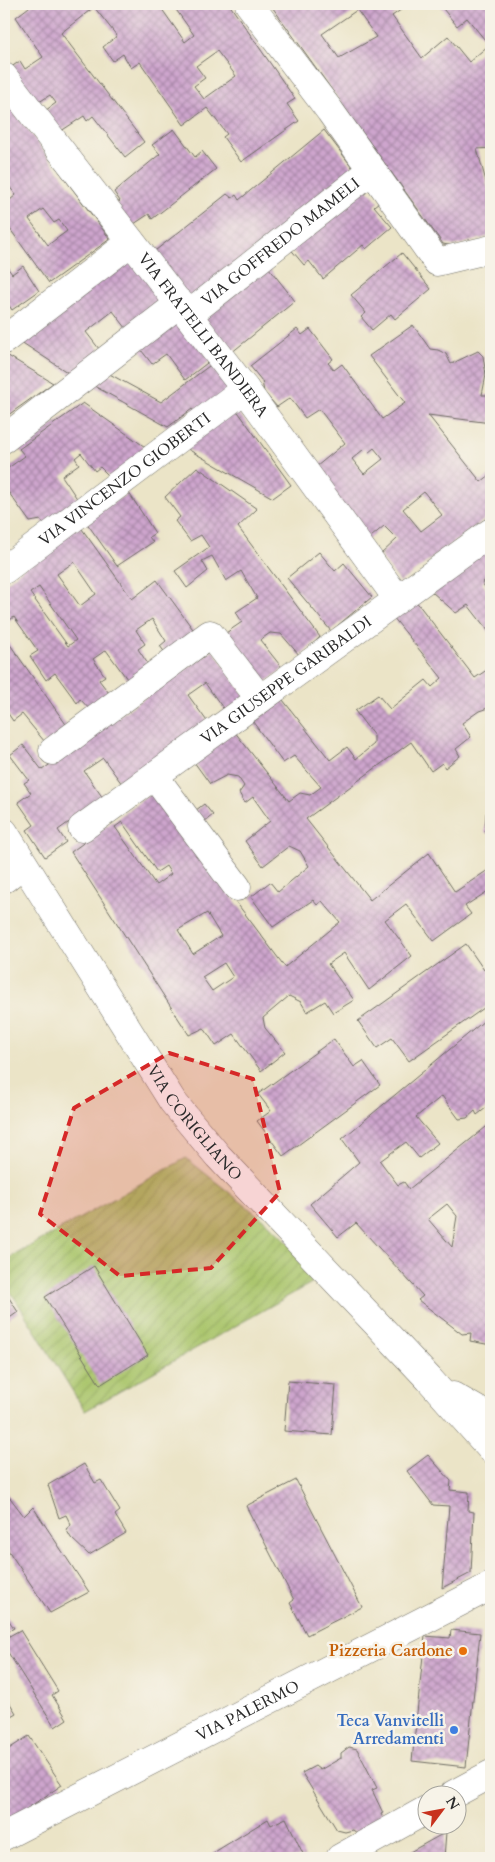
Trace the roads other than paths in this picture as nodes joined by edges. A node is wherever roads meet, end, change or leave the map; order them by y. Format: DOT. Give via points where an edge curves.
graph roads {
  1 [pos="250,4"];
  2 [pos="4,77"];
  3 [pos="372,170"];
  4 [pos="131,242"];
  5 [pos="491,249"];
  6 [pos="184,309"];
  7 [pos="4,340"];
  8 [pos="245,389"];
  9 [pos="4,438"];
  10 [pos="491,532"];
  11 [pos="4,570"];
  12 [pos="397,598"];
  13 [pos="260,699"];
  14 [pos="53,751"];
  15 [pos="155,777"];
  16 [pos="82,828"];
  17 [pos="4,832"];
  18 [pos="14,871"];
  19 [pos="236,887"];
  20 [pos="429,1379"];
  21 [pos="490,1416"];
  22 [pos="491,1449"];
  23 [pos="491,1586"];
  24 [pos="491,1774"];
  25 [pos="468,1786"];
  26 [pos="418,1815"];
  27 [pos="4,1836"];
  28 [pos="340,1858"];
  1 -- 3 [label="street, VIA GOFFREDO MAMELI"];
  2 -- 4 [label="street, VIA FRATELLI BANDIERA"];
  3 -- 5 [label="street, VIA GOFFREDO MAMELI" via="437,262"];
  3 -- 6 [label="street, VIA GOFFREDO MAMELI"];
  4 -- 6 [label="street, VIA FRATELLI BANDIERA"];
  4 -- 7 [label="street"];
  6 -- 8 [label="street, VIA FRATELLI BANDIERA"];
  6 -- 9 [label="street, VIA GOFFREDO MAMELI"];
  8 -- 11 [label="street, VIA VINCENZO GIOBERTI"];
  8 -- 12 [label="street, VIA FRATELLI BANDIERA"];
  10 -- 12 [label="street, VIA GIUSEPPE GARIBALDI"];
  12 -- 13 [label="street, VIA GIUSEPPE GARIBALDI"];
  13 -- 14 [label="street" via="210,634"];
  13 -- 15 [label="street, VIA GIUSEPPE GARIBALDI"];
  15 -- 16 [label="street, VIA GIUSEPPE GARIBALDI"];
  15 -- 19 [label="street"];
  17 -- 18 [label="street, VIA CORIGLIANO"];
  18 -- 20 [label="street, VIA CORIGLIANO" via="173,1102 218,1156"];
  20 -- 21 [label="street" via="452,1396"];
  20 -- 22 [label="street"];
  23 -- 27 [label="street, VIA PALERMO"];
  24 -- 25 [label="street"];
  26 -- 28 [label="street"];
}
